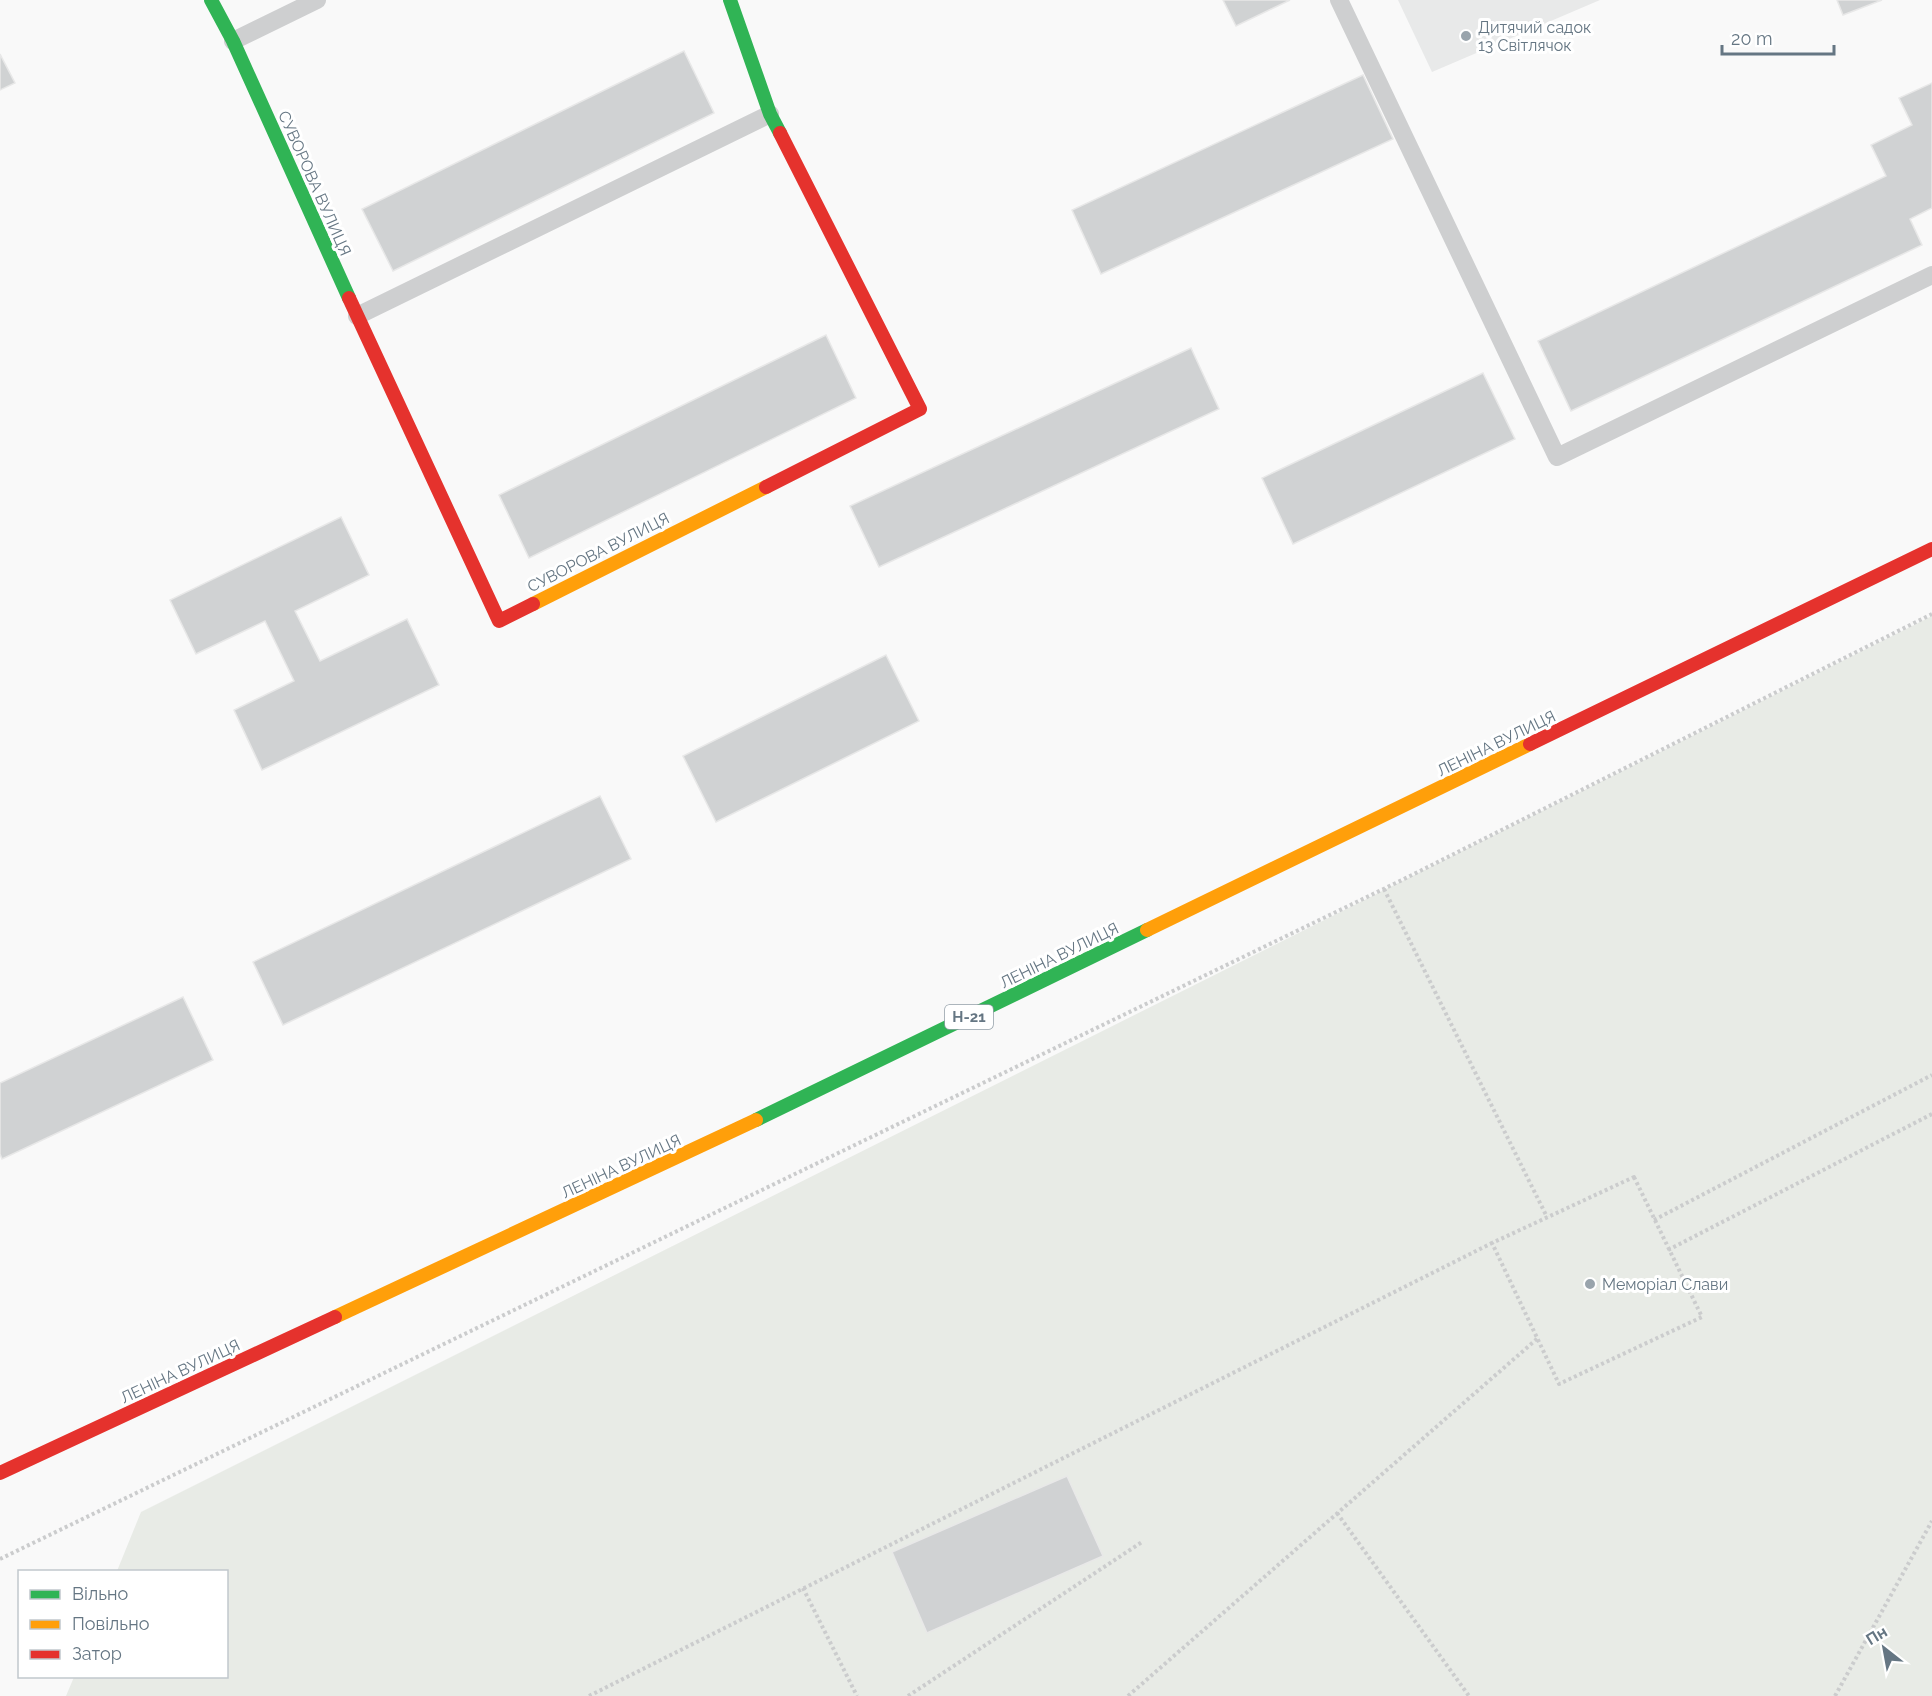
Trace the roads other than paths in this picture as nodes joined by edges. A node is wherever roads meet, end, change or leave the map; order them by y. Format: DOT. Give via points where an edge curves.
graph roads {
  1 [pos="211,0"];
  2 [pos="317,0"];
  3 [pos="730,0"];
  4 [pos="1339,0"];
  5 [pos="233,42"];
  6 [pos="770,114"];
  7 [pos="1932,276"];
  8 [pos="357,316"];
  9 [pos="1932,549"];
  10 [pos="0,1473"];
  1 -- 5 [label="main road, СУВОРОВА ВУЛИЦЯ"];
  2 -- 5 [label="lane"];
  3 -- 6 [label="main road, СУВОРОВА ВУЛИЦЯ"];
  4 -- 7 [label="lane" via="1557,458"];
  5 -- 8 [label="main road, СУВОРОВА ВУЛИЦЯ"];
  6 -- 8 [label="lane"];
  6 -- 8 [label="main road, СУВОРОВА ВУЛИЦЯ" via="920,409 499,621"];
  9 -- 10 [label="main road, ЛЕНІНА ВУЛИЦЯ / Н-21" via="696,1149"];
}
